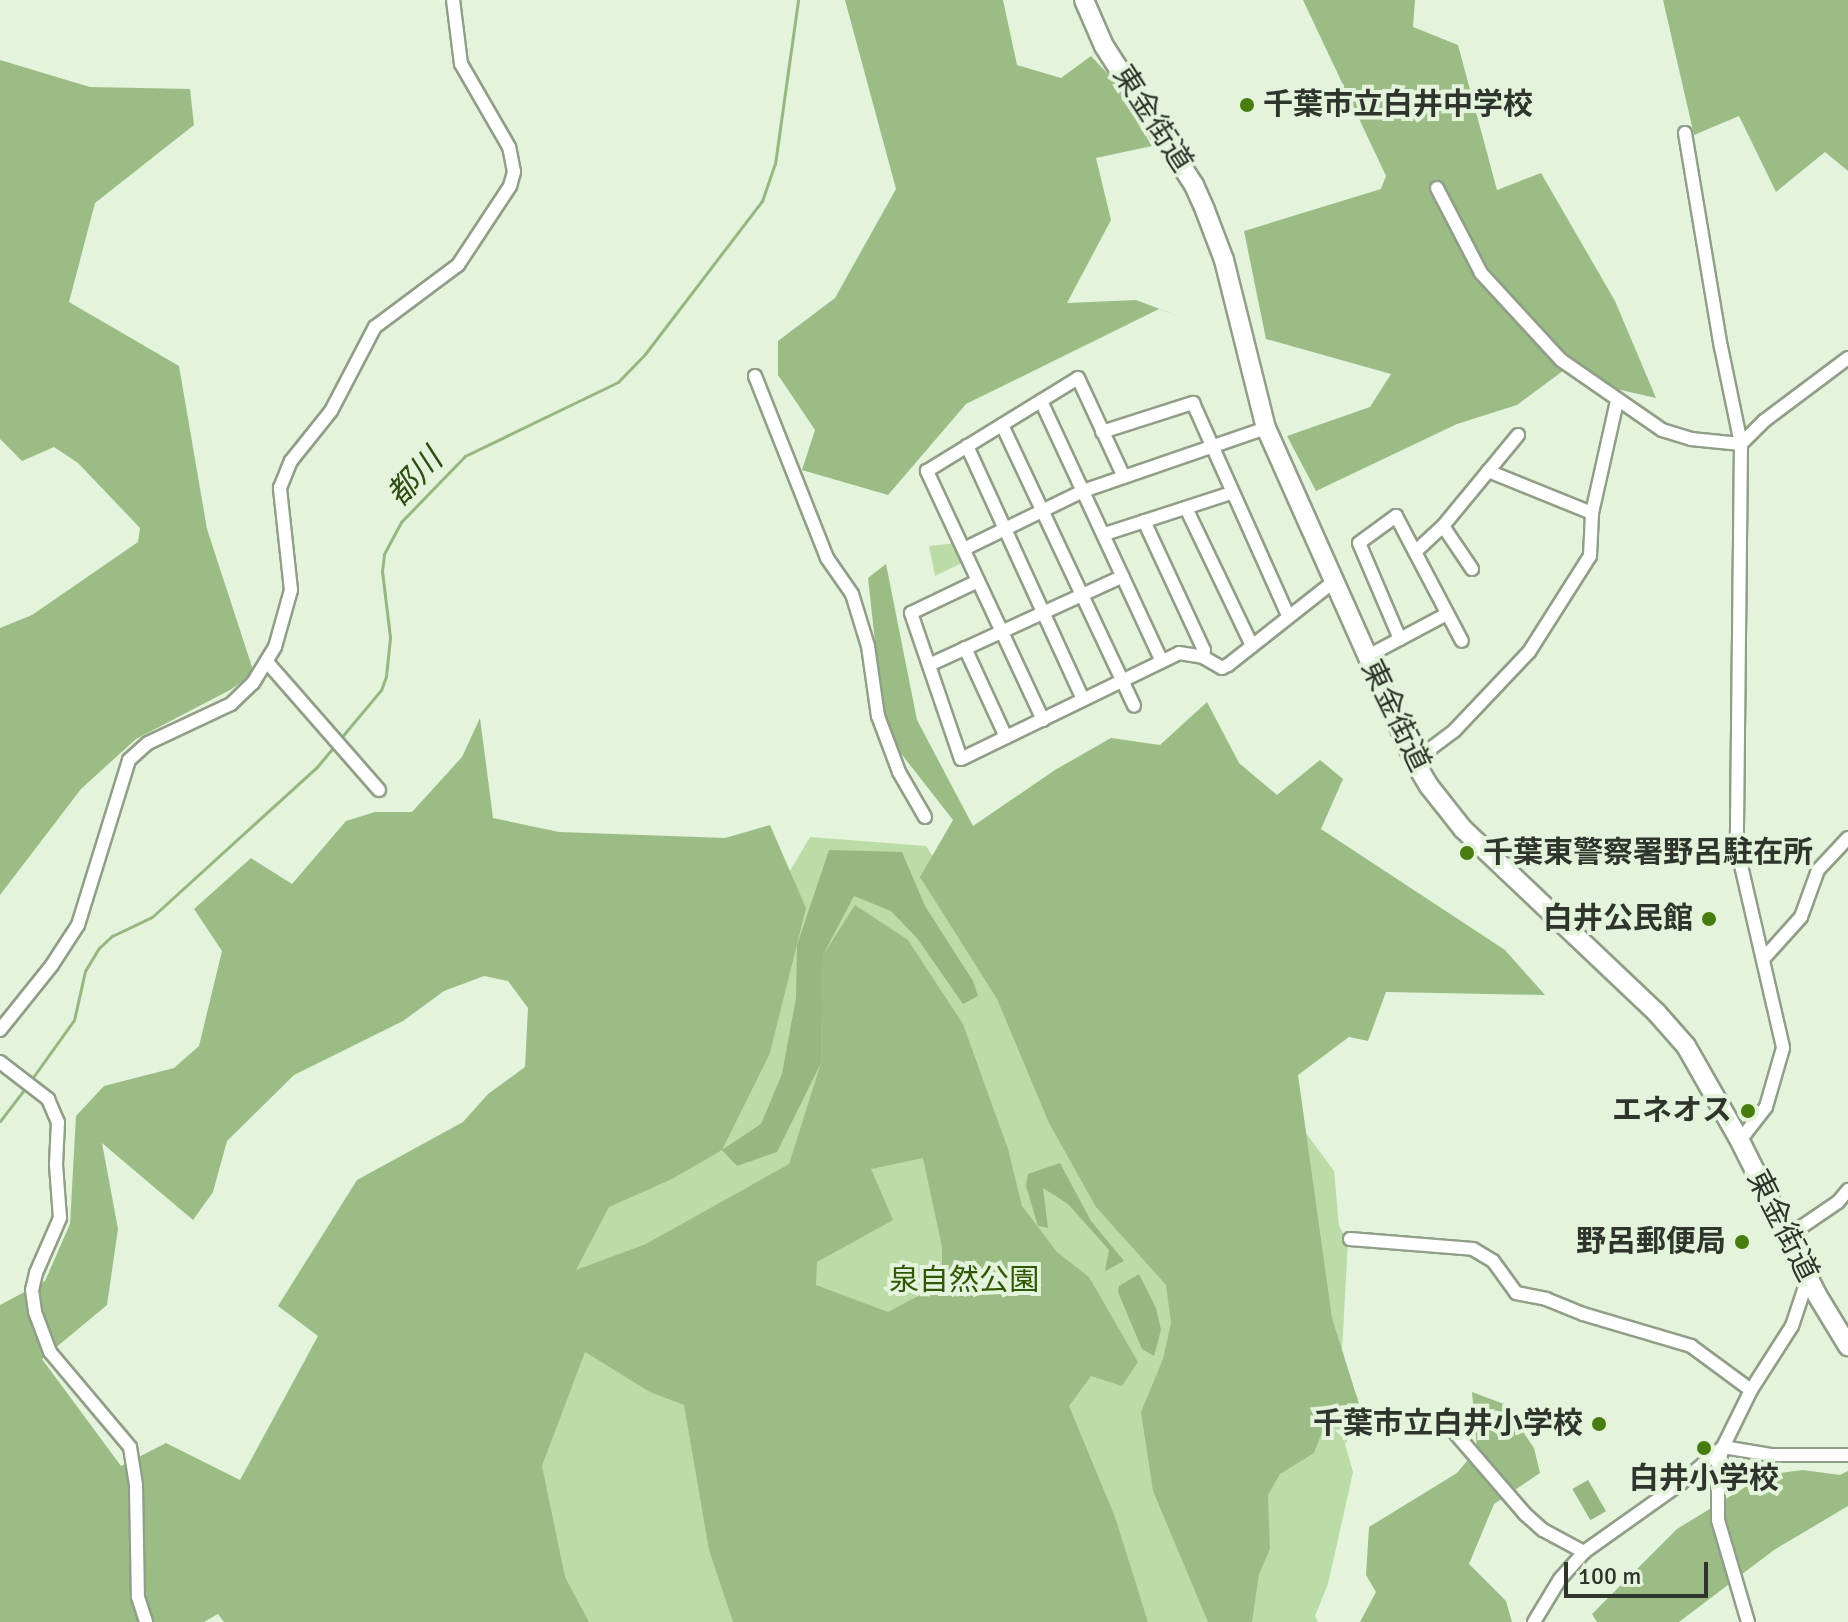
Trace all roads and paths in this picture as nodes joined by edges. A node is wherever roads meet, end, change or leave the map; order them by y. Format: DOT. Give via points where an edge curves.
graph roads {
  1 [pos="453,0"];
  2 [pos="1084,0"];
  3 [pos="1685,133"];
  4 [pos="1437,188"];
  5 [pos="1848,358"];
  6 [pos="755,376"];
  7 [pos="1041,401"];
  8 [pos="1617,401"];
  9 [pos="1002,425"];
  10 [pos="1266,428"];
  11 [pos="1102,432"];
  12 [pos="1518,435"];
  13 [pos="1741,444"];
  14 [pos="967,446"];
  15 [pos="1210,447"];
  16 [pos="1488,471"];
  17 [pos="1124,477"];
  18 [pos="1083,491"];
  19 [pos="1231,493"];
  20 [pos="1186,508"];
  21 [pos="1044,511"];
  22 [pos="1592,513"];
  23 [pos="1144,521"];
  24 [pos="1443,526"];
  25 [pos="1005,529"];
  26 [pos="1105,534"];
  27 [pos="964,549"];
  28 [pos="1415,552"];
  29 [pos="1472,569"];
  30 [pos="1123,576"];
  31 [pos="978,581"];
  32 [pos="1332,583"];
  33 [pos="1082,595"];
  34 [pos="1044,612"];
  35 [pos="1447,614"];
  36 [pos="1288,615"];
  37 [pos="1003,631"];
  38 [pos="1400,639"];
  39 [pos="1462,641"];
  40 [pos="1252,646"];
  41 [pos="965,648"];
  42 [pos="1203,657"];
  43 [pos="1366,657"];
  44 [pos="1161,660"];
  45 [pos="267,662"];
  46 [pos="929,665"];
  47 [pos="1121,680"];
  48 [pos="1083,699"];
  49 [pos="1134,706"];
  50 [pos="1043,720"];
  51 [pos="1006,737"];
  52 [pos="1414,761"];
  53 [pos="379,790"];
  54 [pos="925,817"];
  55 [pos="1848,838"];
  56 [pos="1765,957"];
  57 [pos="0,1030"];
  58 [pos="0,1062"];
  59 [pos="1738,1137"];
  60 [pos="1848,1190"];
  61 [pos="1788,1236"];
  62 [pos="1350,1239"];
  63 [pos="1808,1278"];
  64 [pos="1848,1346"];
  65 [pos="1751,1390"];
  66 [pos="1456,1434"];
  67 [pos="1723,1447"];
  68 [pos="1848,1455"];
  69 [pos="1584,1552"];
  70 [pos="146,1622"];
  71 [pos="1534,1622"];
  72 [pos="1748,1622"];
  1 -- 45 [label="street" via="461,64 504,131 513,160 510,186 458,265 375,327 331,411 291,461 280,488 291,590"];
  2 -- 10 [label="highway, 東金街道" via="1104,46 1205,210 1224,260"];
  3 -- 13 [label="street"];
  4 -- 8 [label="street" via="1481,273 1561,360"];
  5 -- 13 [label="street"];
  6 -- 54 [label="street" via="827,558 852,594 868,646 878,716 899,772"];
  7 -- 9 [label="street"];
  7 -- 11 [label="street" via="1078,378"];
  7 -- 18 [label="street"];
  8 -- 13 [label="street" via="1662,430"];
  8 -- 22 [label="street"];
  9 -- 14 [label="street"];
  9 -- 21 [label="street"];
  10 -- 15 [label="street"];
  10 -- 32 [label="highway, 東金街道"];
  11 -- 15 [label="street" via="1193,403"];
  11 -- 17 [label="street"];
  12 -- 16 [label="street"];
  13 -- 56 [label="street" via="1735,810 1737,848"];
  14 -- 25 [label="street"];
  14 -- 27 [label="street" via="927,471"];
  15 -- 17 [label="street"];
  15 -- 19 [label="street"];
  16 -- 22 [label="street"];
  16 -- 24 [label="street"];
  17 -- 18 [label="street"];
  18 -- 21 [label="street"];
  18 -- 26 [label="street"];
  19 -- 20 [label="street"];
  19 -- 36 [label="street"];
  20 -- 23 [label="street"];
  20 -- 40 [label="street"];
  21 -- 25 [label="street"];
  21 -- 33 [label="street"];
  22 -- 52 [label="street" via="1590,556 1529,652 1454,731"];
  23 -- 26 [label="street"];
  23 -- 42 [label="street"];
  24 -- 28 [label="street"];
  24 -- 29 [label="street"];
  25 -- 27 [label="street"];
  25 -- 34 [label="street"];
  26 -- 30 [label="street"];
  27 -- 31 [label="street"];
  28 -- 35 [label="street"];
  28 -- 38 [label="street" via="1396,516 1359,543"];
  30 -- 33 [label="street"];
  30 -- 44 [label="street"];
  31 -- 37 [label="street"];
  31 -- 46 [label="street" via="911,613"];
  32 -- 36 [label="street"];
  32 -- 43 [label="highway, 東金街道"];
  33 -- 34 [label="street"];
  33 -- 47 [label="street"];
  34 -- 37 [label="street"];
  34 -- 48 [label="street"];
  35 -- 38 [label="street"];
  35 -- 39 [label="street"];
  36 -- 40 [label="street"];
  37 -- 41 [label="street"];
  37 -- 50 [label="street"];
  38 -- 43 [label="street"];
  40 -- 42 [label="street" via="1222,668"];
  41 -- 46 [label="street"];
  41 -- 51 [label="street"];
  42 -- 44 [label="street" via="1189,652"];
  43 -- 52 [label="highway, 東金街道"];
  44 -- 47 [label="street"];
  45 -- 53 [label="street"];
  45 -- 57 [label="street" via="231,704 148,743 129,760 78,925"];
  46 -- 51 [label="street" via="961,759"];
  47 -- 48 [label="street"];
  47 -- 49 [label="street"];
  48 -- 50 [label="street"];
  50 -- 51 [label="street"];
  52 -- 59 [label="highway, 東金街道" via="1463,829 1672,1029 1701,1068"];
  55 -- 56 [label="street" via="1818,870 1801,917"];
  56 -- 59 [label="street" via="1782,1058 1766,1107"];
  58 -- 70 [label="street" via="48,1099 58,1122 60,1218 36,1273 35,1312 50,1352 130,1447 138,1597"];
  59 -- 61 [label="highway, 東金街道"];
  60 -- 61 [label="street"];
  61 -- 63 [label="highway, 東金街道"];
  62 -- 65 [label="street" via="1473,1249 1493,1261 1516,1293 1691,1346"];
  63 -- 64 [label="highway, 東金街道"];
  63 -- 65 [label="street" via="1792,1326"];
  65 -- 67 [label="street"];
  66 -- 69 [label="street" via="1525,1514"];
  67 -- 68 [label="street" via="1772,1455"];
  67 -- 69 [label="street"];
  67 -- 72 [label="street" via="1718,1520"];
  69 -- 71 [label="street" via="1554,1587"];
}
